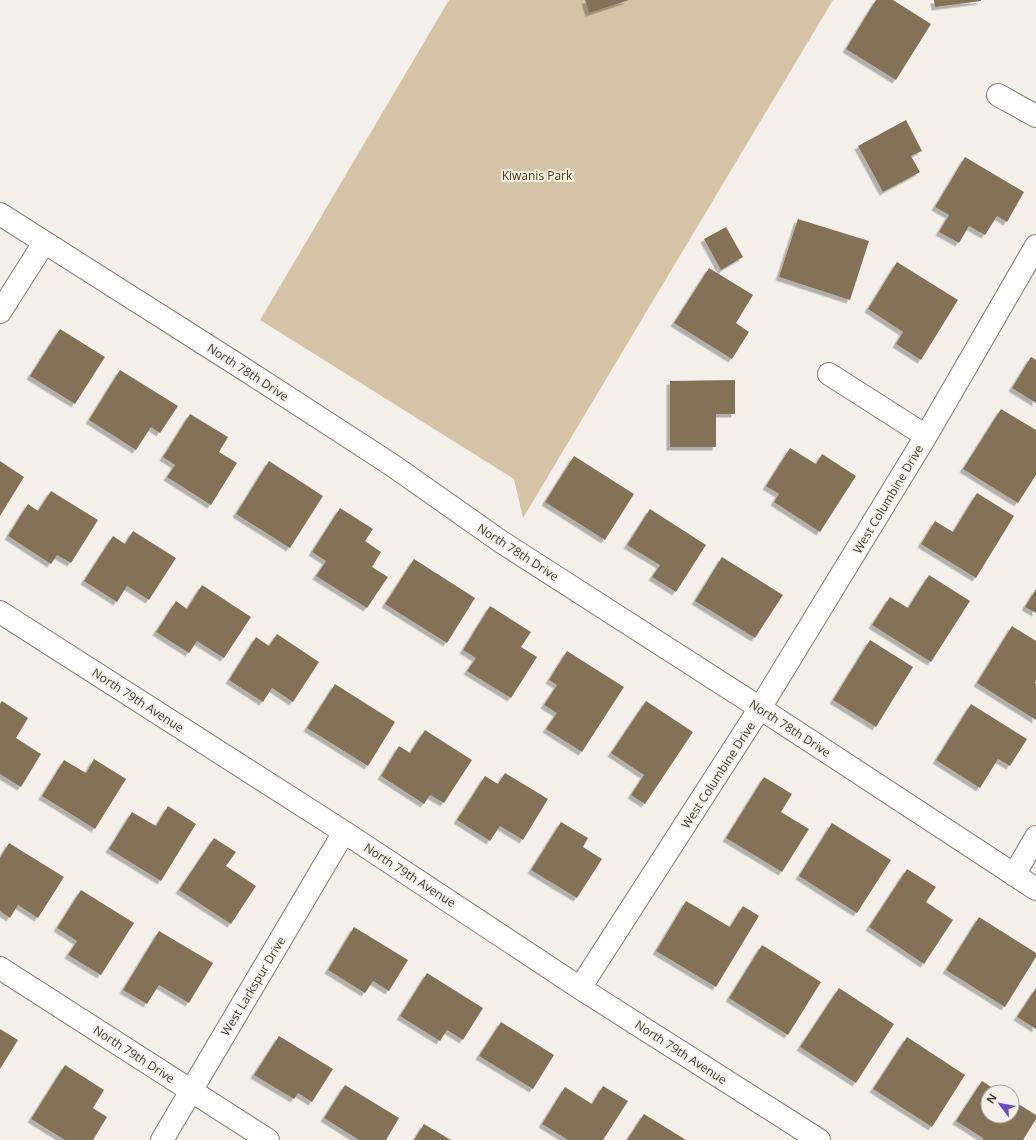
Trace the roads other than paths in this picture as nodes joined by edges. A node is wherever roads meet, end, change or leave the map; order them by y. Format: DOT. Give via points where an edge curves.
graph roads {
  1 [pos="998,95"];
  2 [pos="1036,116"];
  3 [pos="0,214"];
  4 [pos="44,243"];
  5 [pos="1036,246"];
  6 [pos="0,312"];
  7 [pos="829,374"];
  8 [pos="926,436"];
  9 [pos="0,612"];
  10 [pos="760,708"];
  11 [pos="344,832"];
  12 [pos="1036,837"];
  13 [pos="1014,875"];
  14 [pos="1036,889"];
  15 [pos="0,968"];
  16 [pos="580,988"];
  17 [pos="191,1091"];
  18 [pos="162,1140"];
  19 [pos="268,1140"];
  20 [pos="819,1140"];
  1 -- 2 [label="street"];
  3 -- 4 [label="street, North 78th Drive"];
  4 -- 6 [label="street"];
  4 -- 10 [label="street, North 78th Drive" via="392,465 500,541"];
  5 -- 8 [label="street, West Columbine Drive"];
  7 -- 8 [label="street, West Columbine Drive"];
  8 -- 10 [label="street, West Columbine Drive"];
  9 -- 11 [label="street, North 79th Avenue"];
  10 -- 13 [label="street, North 78th Drive"];
  10 -- 16 [label="street, West Columbine Drive"];
  11 -- 16 [label="street, North 79th Avenue"];
  11 -- 17 [label="street, West Larkspur Drive"];
  12 -- 13 [label="street"];
  13 -- 14 [label="street, North 78th Drive"];
  15 -- 17 [label="street, North 79th Drive"];
  16 -- 20 [label="street, North 79th Avenue"];
  17 -- 18 [label="street, West Larkspur Drive"];
  17 -- 19 [label="street, North 79th Drive"];
}
